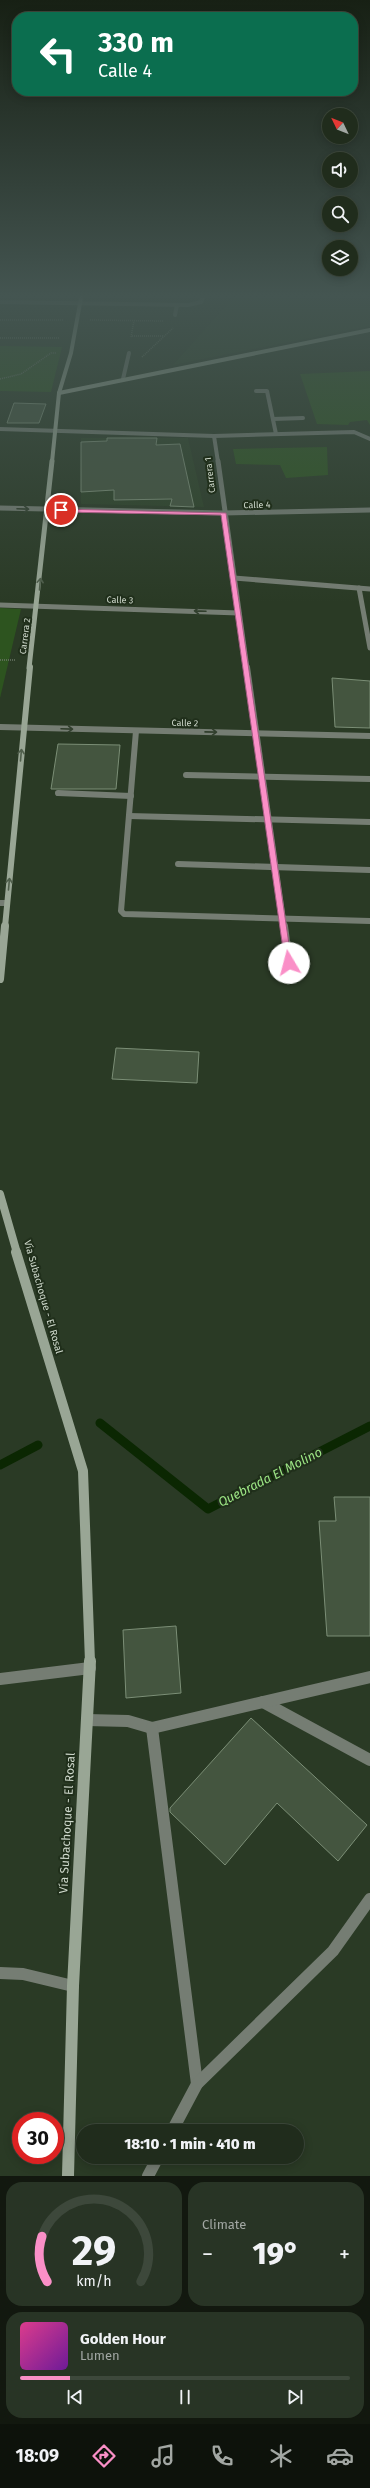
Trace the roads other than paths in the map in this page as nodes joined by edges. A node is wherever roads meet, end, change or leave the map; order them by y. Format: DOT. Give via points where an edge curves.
graph roads {
  1 [pos="58,400"];
  2 [pos="269,400"];
  3 [pos="303,418"];
  4 [pos="273,419"];
  5 [pos="361,427"];
  6 [pos="0,429"];
  7 [pos="55,430"];
  8 [pos="361,433"];
  9 [pos="276,434"];
  10 [pos="214,436"];
  11 [pos="370,438"];
  12 [pos="0,508"];
  13 [pos="46,510"];
  14 [pos="370,510"];
  15 [pos="224,513"];
  16 [pos="234,578"];
  17 [pos="359,588"];
  18 [pos="370,589"];
  19 [pos="0,605"];
  20 [pos="38,607"];
  21 [pos="239,613"];
  22 [pos="370,648"];
  23 [pos="0,727"];
  24 [pos="23,728"];
  25 [pos="136,731"];
  26 [pos="256,733"];
  27 [pos="370,736"];
  28 [pos="186,775"];
  29 [pos="262,775"];
  30 [pos="370,779"];
  31 [pos="58,793"];
  32 [pos="131,796"];
  33 [pos="129,816"];
  34 [pos="268,819"];
  35 [pos="370,822"];
  36 [pos="178,864"];
  37 [pos="275,867"];
  38 [pos="370,870"];
  39 [pos="4,903"];
  40 [pos="283,920"];
  41 [pos="370,921"];
  42 [pos="289,963"];
  43 [pos="0,979"];
  44 [pos="0,1194"];
  45 [pos="90,1668"];
  46 [pos="370,1677"];
  47 [pos="0,1679"];
  48 [pos="263,1702"];
  49 [pos="87,1720"];
  50 [pos="152,1728"];
  51 [pos="370,1760"];
  52 [pos="370,1899"];
  53 [pos="0,1973"];
  54 [pos="73,1986"];
  55 [pos="197,2084"];
  56 [pos="176,2124"];
  57 [pos="154,2164"];
  58 [pos="68,2176"];
  59 [pos="148,2176"];
  1 -- 7 [label="street, Carrera 2"];
  2 -- 4 [label="street"];
  3 -- 4 [label="street"];
  4 -- 9 [label="street"];
  5 -- 8 [label="street"];
  6 -- 7 [label="street"];
  7 -- 10 [label="street"];
  7 -- 13 [label="street, Carrera 2"];
  8 -- 9 [label="street"];
  8 -- 11 [label="street"];
  9 -- 10 [label="street"];
  10 -- 15 [label="street, Carrera 1"];
  12 -- 13 [label="street, Calle 4, one-way"];
  13 -- 15 [label="street, Calle 4"];
  20 -- 13 [label="street, Carrera 2, one-way"];
  14 -- 15 [label="street, Calle 4"];
  15 -- 16 [label="street, Carrera 1"];
  16 -- 17 [label="street"];
  16 -- 21 [label="street, Carrera 1"];
  17 -- 18 [label="street"];
  17 -- 22 [label="street"];
  19 -- 20 [label="street, Calle 3"];
  21 -- 20 [label="street, Calle 3, one-way"];
  20 -- 24 [label="street, Carrera 2"];
  21 -- 26 [label="street, Carrera 1"];
  23 -- 24 [label="street, Calle 2"];
  24 -- 25 [label="street, Calle 2, one-way"];
  39 -- 24 [label="street, Carrera 2, one-way"];
  25 -- 26 [label="street, Calle 2, one-way"];
  25 -- 32 [label="street"];
  26 -- 27 [label="street, Calle 2"];
  26 -- 29 [label="street, Carrera 1"];
  28 -- 29 [label="street"];
  29 -- 30 [label="street"];
  29 -- 34 [label="street, Carrera 1"];
  31 -- 32 [label="street"];
  32 -- 33 [label="street"];
  33 -- 34 [label="street"];
  33 -- 40 [label="street" via="121,911 124,914"];
  34 -- 35 [label="street"];
  34 -- 37 [label="street, Carrera 1"];
  36 -- 37 [label="street"];
  37 -- 38 [label="street"];
  37 -- 40 [label="street, Carrera 1"];
  39 -- 43 [label="street, Carrera 2"];
  40 -- 41 [label="street"];
  40 -- 42 [label="street, Carrera 1"];
  44 -- 45 [label="street, Vía Subachoque - El Rosal" via="83,1471"];
  45 -- 47 [label="street"];
  45 -- 49 [label="street, Vía Subachoque - El Rosal"];
  46 -- 48 [label="street"];
  48 -- 50 [label="street"];
  48 -- 51 [label="street"];
  49 -- 50 [label="street" via="128,1721"];
  49 -- 54 [label="street, Vía Subachoque - El Rosal"];
  50 -- 55 [label="street"];
  52 -- 55 [label="street" via="333,1950"];
  53 -- 54 [label="street" via="23,1974"];
  54 -- 58 [label="street, Vía Subachoque - El Rosal"];
  55 -- 56 [label="street"];
  57 -- 59 [label="street"];
}
